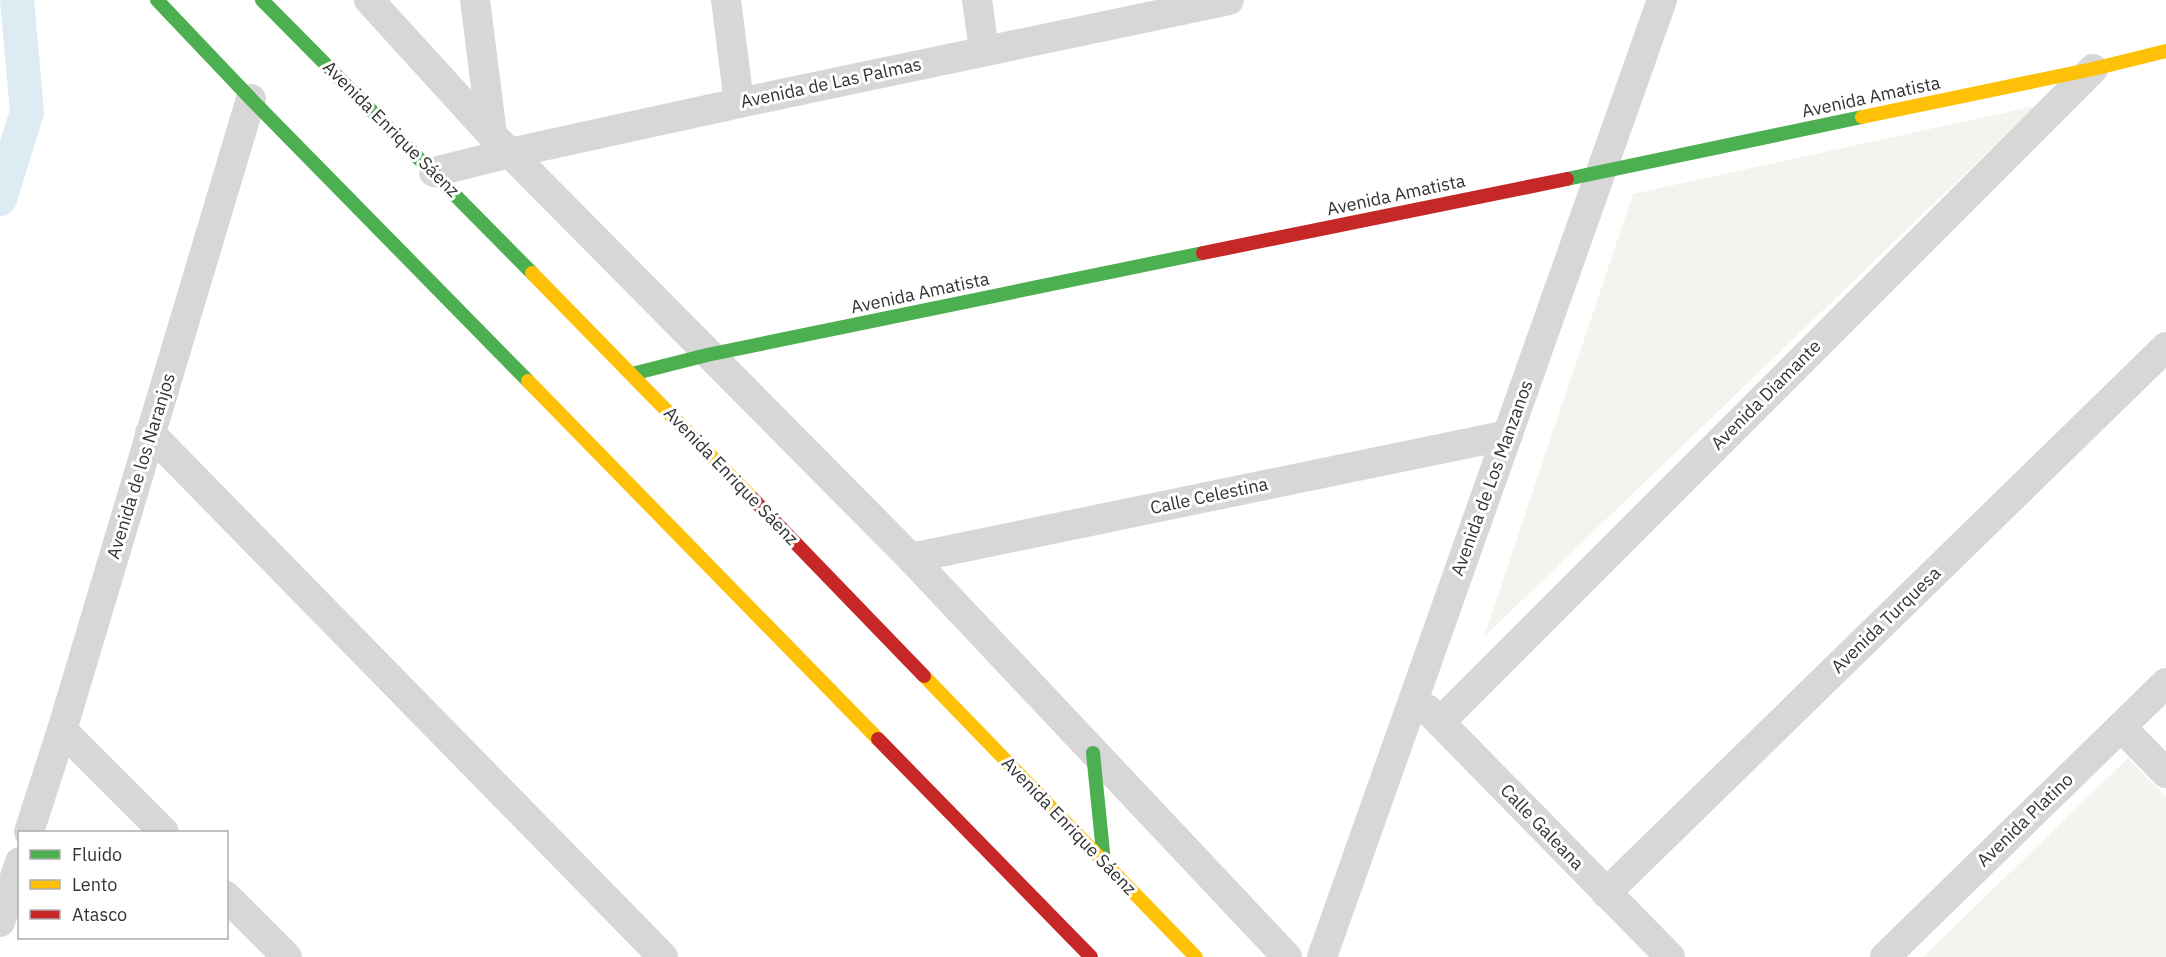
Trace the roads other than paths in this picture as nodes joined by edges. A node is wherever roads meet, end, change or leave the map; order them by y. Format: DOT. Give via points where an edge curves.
graph roads {
  1 [pos="157,0"];
  2 [pos="262,0"];
  3 [pos="369,0"];
  4 [pos="475,0"];
  5 [pos="726,0"];
  6 [pos="977,0"];
  7 [pos="1662,0"];
  8 [pos="1217,1"];
  9 [pos="984,50"];
  10 [pos="2162,57"];
  11 [pos="2093,69"];
  12 [pos="251,99"];
  13 [pos="739,103"];
  14 [pos="501,144"];
  15 [pos="434,172"];
  16 [pos="1600,172"];
  17 [pos="2166,347"];
  18 [pos="707,355"];
  19 [pos="632,374"];
  20 [pos="150,434"];
  21 [pos="1508,435"];
  22 [pos="911,558"];
  23 [pos="2166,683"];
  24 [pos="1414,696"];
  25 [pos="1440,722"];
  26 [pos="2121,727"];
  27 [pos="62,730"];
  28 [pos="1093,753"];
  29 [pos="2166,773"];
  30 [pos="29,831"];
  31 [pos="163,831"];
  32 [pos="1104,862"];
  33 [pos="18,868"];
  34 [pos="1606,893"];
  35 [pos="228,898"];
  36 [pos="0,922"];
  37 [pos="287,957"];
  38 [pos="663,957"];
  39 [pos="1090,957"];
  40 [pos="1196,957"];
  41 [pos="1287,957"];
  42 [pos="1322,957"];
  43 [pos="1670,957"];
  44 [pos="1885,957"];
  1 -- 12 [label="street"];
  2 -- 15 [label="street, Avenida Enrique Sáenz"];
  3 -- 14 [label="street"];
  4 -- 14 [label="street"];
  5 -- 13 [label="street"];
  6 -- 9 [label="street"];
  7 -- 16 [label="street, Avenida de Los Manzanos"];
  8 -- 9 [label="street, Avenida de Las Palmas"];
  9 -- 13 [label="street, Avenida de Las Palmas"];
  10 -- 11 [label="street, Avenida Amatista"];
  11 -- 16 [label="street, Avenida Amatista"];
  11 -- 25 [label="street, Avenida Diamante"];
  12 -- 20 [label="street, Avenida de los Naranjos"];
  12 -- 39 [label="street"];
  13 -- 14 [label="street, Avenida de Las Palmas"];
  14 -- 15 [label="street, Avenida de Las Palmas"];
  14 -- 18 [label="street"];
  15 -- 19 [label="street, Avenida Enrique Sáenz"];
  16 -- 18 [label="street, Avenida Amatista"];
  16 -- 21 [label="street, Avenida de Los Manzanos"];
  17 -- 34 [label="street, Avenida Turquesa"];
  18 -- 19 [label="street, Avenida Amatista"];
  18 -- 22 [label="street"];
  19 -- 32 [label="street, Avenida Enrique Sáenz"];
  20 -- 27 [label="street, Avenida de los Naranjos"];
  20 -- 38 [label="street"];
  21 -- 22 [label="street, Calle Celestina"];
  21 -- 24 [label="street, Avenida de Los Manzanos"];
  22 -- 28 [label="street"];
  23 -- 26 [label="street, Avenida Platino"];
  24 -- 25 [label="street, Calle Galeana"];
  24 -- 42 [label="street, Avenida de Los Manzanos"];
  25 -- 34 [label="street, Calle Galeana"];
  26 -- 29 [label="street"];
  26 -- 44 [label="street, Avenida Platino"];
  27 -- 30 [label="street, Avenida de los Naranjos"];
  27 -- 31 [label="street"];
  28 -- 32 [label="street"];
  28 -- 41 [label="street"];
  32 -- 40 [label="street, Avenida Enrique Sáenz"];
  33 -- 36 [label="street"];
  34 -- 43 [label="street, Calle Galeana"];
  35 -- 37 [label="street"];
}
